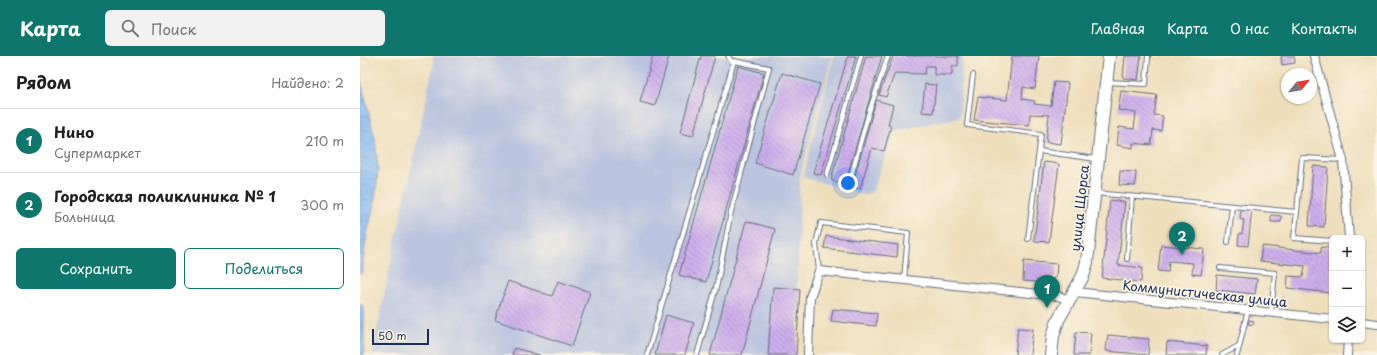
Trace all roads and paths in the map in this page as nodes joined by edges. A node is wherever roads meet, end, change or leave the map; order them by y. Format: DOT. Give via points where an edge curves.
graph roads {
  1 [pos="728,56"];
  2 [pos="862,56"];
  3 [pos="888,56"];
  4 [pos="1109,56"];
  5 [pos="1148,56"];
  6 [pos="1314,56"];
  7 [pos="734,61"];
  8 [pos="973,75"];
  9 [pos="1106,82"];
  10 [pos="1039,151"];
  11 [pos="1098,159"];
  12 [pos="1344,160"];
  13 [pos="827,174"];
  14 [pos="850,180"];
  15 [pos="1094,193"];
  16 [pos="1132,197"];
  17 [pos="1232,206"];
  18 [pos="1297,212"];
  19 [pos="1349,235"];
  20 [pos="1028,239"];
  21 [pos="1329,241"];
  22 [pos="1228,242"];
  23 [pos="1127,259"];
  24 [pos="1220,268"];
  25 [pos="819,271"];
  26 [pos="904,280"];
  27 [pos="1072,296"];
  28 [pos="1248,310"];
  29 [pos="1271,312"];
  30 [pos="1329,319"];
  31 [pos="1365,322"];
  32 [pos="1377,324"];
  33 [pos="1348,343"];
  34 [pos="1240,345"];
  35 [pos="647,355"];
  36 [pos="697,355"];
  37 [pos="808,355"];
  38 [pos="1051,355"];
  39 [pos="1222,355"];
  40 [pos="1237,355"];
  41 [pos="1347,355"];
  1 -- 7 [label="lane"];
  2 -- 13 [label="lane"];
  3 -- 14 [label="lane"];
  4 -- 9 [label="main road, улица Щорса"];
  5 -- 9 [label="lane" via="1146,84"];
  6 -- 12 [label="street"];
  7 -- 35 [label="lane"];
  7 -- 36 [label="lane" via="769,68 731,212 717,284"];
  8 -- 10 [label="lane" via="967,125 1041,134"];
  9 -- 11 [label="main road, улица Щорса"];
  10 -- 11 [label="lane"];
  10 -- 20 [label="lane"];
  11 -- 15 [label="main road, улица Щорса"];
  12 -- 18 [label="lane" via="1302,158"];
  12 -- 19 [label="street"];
  15 -- 16 [label="lane"];
  15 -- 27 [label="main road, улица Щорса" via="1087,262"];
  16 -- 17 [label="lane"];
  16 -- 23 [label="lane"];
  17 -- 18 [label="lane"];
  17 -- 22 [label="lane"];
  18 -- 21 [label="lane" via="1294,238"];
  24 -- 29 [label="lane" via="1275,274"];
  25 -- 26 [label="street, Коммунистическая улица"];
  25 -- 26 [label="lane" via="816,243 821,223 908,233"];
  25 -- 37 [label="street" via="810,297"];
  26 -- 27 [label="street, Коммунистическая улица"];
  27 -- 28 [label="street, Коммунистическая улица"];
  27 -- 38 [label="main road, улица Щорса" via="1055,328"];
  28 -- 29 [label="street, Коммунистическая улица"];
  28 -- 34 [label="lane"];
  29 -- 30 [label="street, Коммунистическая улица"];
  31 -- 32 [label="street"];
  33 -- 41 [label="street"];
  34 -- 39 [label="lane"];
  34 -- 40 [label="lane"];
}
